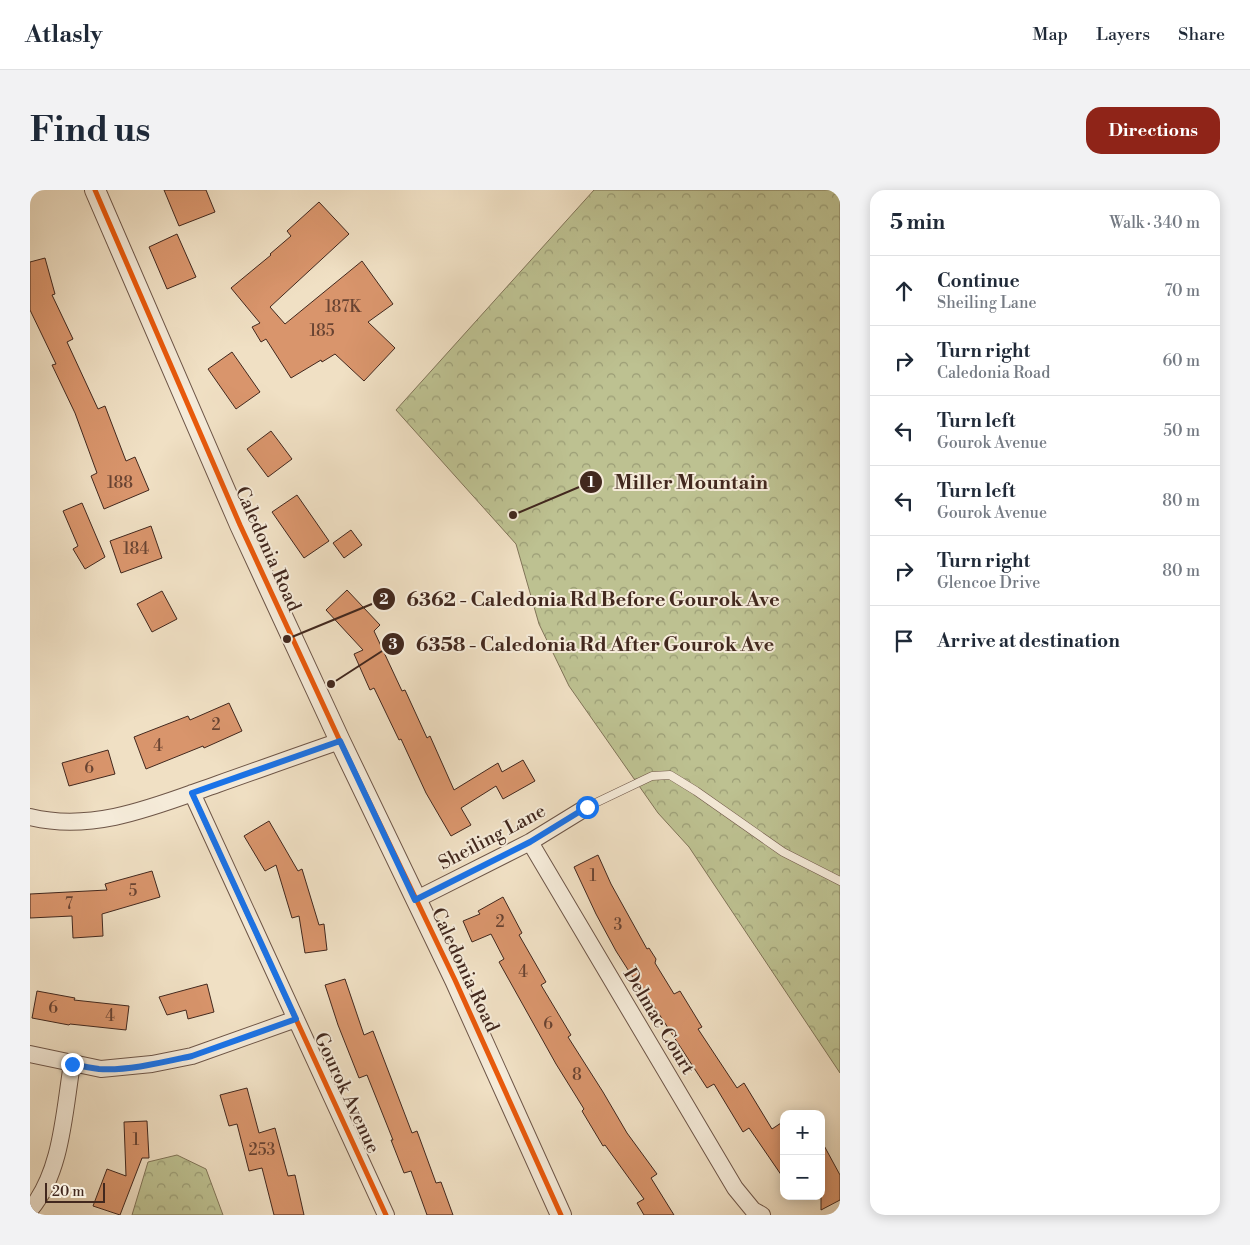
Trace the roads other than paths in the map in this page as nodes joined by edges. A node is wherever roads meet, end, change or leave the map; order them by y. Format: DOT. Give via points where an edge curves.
graph roads {
  1 [pos="95,190"];
  2 [pos="340,741"];
  3 [pos="192,793"];
  4 [pos="587,807"];
  5 [pos="30,817"];
  6 [pos="530,842"];
  7 [pos="840,881"];
  8 [pos="415,900"];
  9 [pos="296,1019"];
  10 [pos="30,1054"];
  11 [pos="72,1064"];
  12 [pos="30,1210"];
  13 [pos="386,1215"];
  14 [pos="561,1215"];
  15 [pos="762,1215"];
  1 -- 2 [label="street, Caledonia Road" via="240,525"];
  2 -- 3 [label="street"];
  2 -- 8 [label="street, Caledonia Road"];
  3 -- 5 [label="street" via="171,802 105,819 84,822"];
  3 -- 9 [label="street, Gourok Avenue"];
  4 -- 6 [label="street, Sheiling Lane"];
  4 -- 7 [label="lane" via="652,776 670,775 783,852"];
  6 -- 8 [label="street, Sheiling Lane"];
  6 -- 15 [label="street, Delmac Court" via="735,1188 753,1210"];
  8 -- 14 [label="street, Caledonia Road" via="455,980"];
  9 -- 11 [label="street" via="180,1059 126,1068 101,1069"];
  9 -- 13 [label="street, Gourok Avenue"];
  10 -- 11 [label="street"];
  11 -- 12 [label="street" via="56,1159 46,1186"];
}
